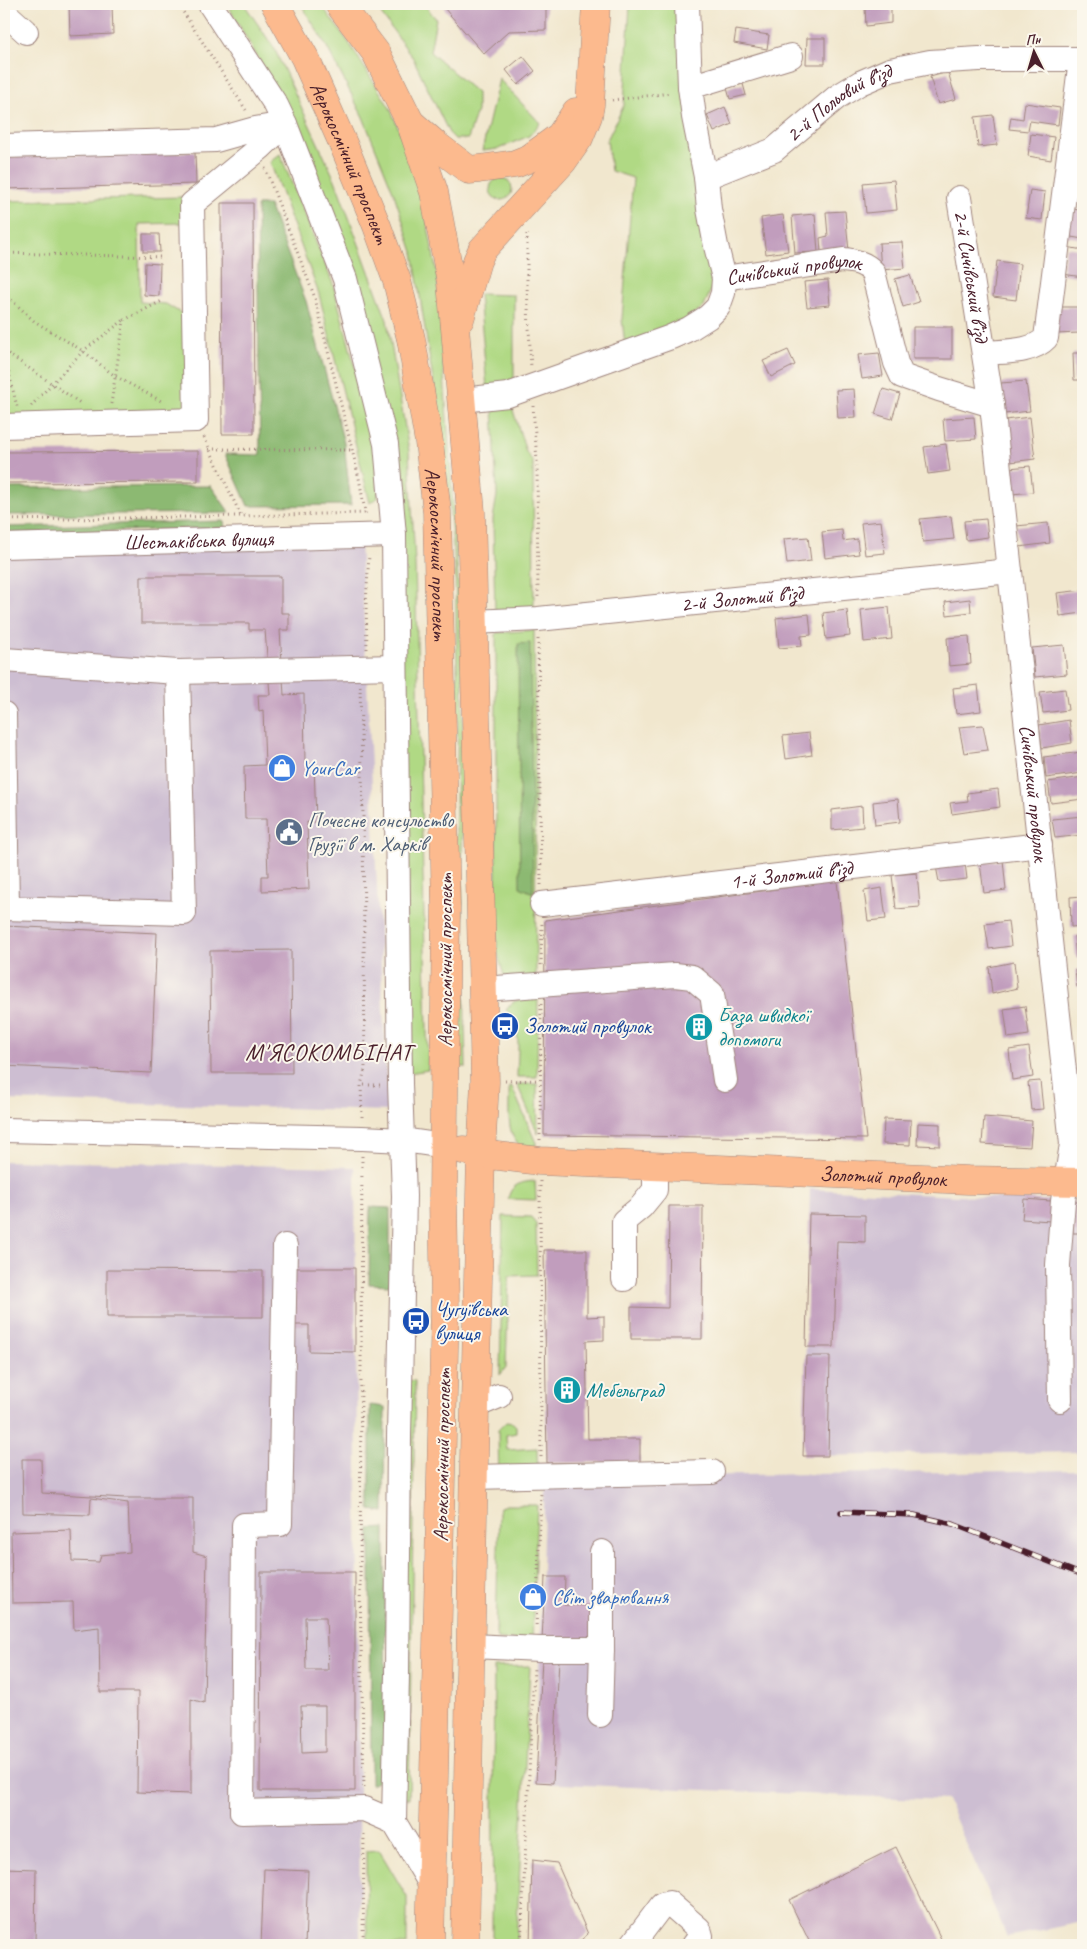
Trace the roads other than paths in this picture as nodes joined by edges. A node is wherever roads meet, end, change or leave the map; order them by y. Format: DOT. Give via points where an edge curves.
graph roads {
  1 [pos="210,4"];
  2 [pos="275,4"];
  3 [pos="339,4"];
  4 [pos="596,4"];
  5 [pos="687,4"];
  6 [pos="4,12"];
  7 [pos="26,32"];
  8 [pos="791,56"];
  9 [pos="1082,59"];
  10 [pos="591,76"];
  11 [pos="690,89"];
  12 [pos="285,124"];
  13 [pos="411,124"];
  14 [pos="258,138"];
  15 [pos="4,146"];
  16 [pos="706,177"];
  17 [pos="959,198"];
  18 [pos="724,278"];
  19 [pos="456,335"];
  20 [pos="984,354"];
  21 [pos="462,400"];
  22 [pos="992,405"];
  23 [pos="10,418"];
  24 [pos="394,535"];
  25 [pos="4,546"];
  26 [pos="1010,571"];
  27 [pos="473,622"];
  28 [pos="4,660"];
  29 [pos="395,667"];
  30 [pos="178,672"];
  31 [pos="4,714"];
  32 [pos="1040,845"];
  33 [pos="542,904"];
  34 [pos="6,908"];
  35 [pos="483,989"];
  36 [pos="726,1080"];
  37 [pos="4,1130"];
  38 [pos="404,1140"];
  39 [pos="444,1146"];
  40 [pos="481,1154"];
  41 [pos="655,1165"];
  42 [pos="1074,1181"];
  43 [pos="285,1246"];
  44 [pos="624,1279"];
  45 [pos="500,1396"];
  46 [pos="1060,1400"];
  47 [pos="474,1406"];
  48 [pos="712,1472"];
  49 [pos="473,1477"];
  50 [pos="602,1552"];
  51 [pos="470,1646"];
  52 [pos="602,1649"];
  53 [pos="600,1715"];
  54 [pos="394,1822"];
  55 [pos="432,1886"];
  56 [pos="430,1945"];
  57 [pos="465,1945"];
  58 [pos="632,1945"];
  59 [pos="694,1945"];
  1 -- 12 [label="street"];
  2 -- 39 [label="main road, Аерокосмічний проспект" via="305,58 378,226 397,281 411,339 430,442 437,512 446,888"];
  3 -- 13 [label="main road, Аерокосмічний проспект" via="376,53"];
  4 -- 10 [label="main road"];
  5 -- 11 [label="street"];
  6 -- 7 [label="street"];
  8 -- 11 [label="street"];
  9 -- 16 [label="street, 2-й Польовий в’їзд" via="979,59 930,62 890,70 837,97 774,150"];
  9 -- 20 [label="street" via="1046,338 1029,348"];
  10 -- 13 [label="main road" via="582,100 560,136 538,153 515,164 470,170"];
  10 -- 19 [label="main road" via="588,116 579,138 563,162 482,250 464,300"];
  11 -- 16 [label="street"];
  12 -- 14 [label="street"];
  12 -- 24 [label="street" via="345,279 386,444"];
  13 -- 19 [label="main road, Аерокосмічний проспект" via="434,192 444,238"];
  14 -- 15 [label="street"];
  14 -- 23 [label="street" via="192,204 196,420 108,423"];
  16 -- 18 [label="street" via="709,210"];
  17 -- 20 [label="street, 2-й Сичівський в’їзд"];
  18 -- 21 [label="street, Сичівський провулок" via="718,306 689,329 508,396"];
  18 -- 22 [label="street, Сичівський провулок" via="843,260 868,267 873,272 896,364 902,376"];
  19 -- 21 [label="main road, Аерокосмічний проспект"];
  20 -- 22 [label="street, Сичівський провулок"];
  21 -- 27 [label="main road, Аерокосмічний проспект" via="472,512"];
  22 -- 26 [label="street, Сичівський провулок"];
  24 -- 25 [label="street, Шестаківська вулиця"];
  24 -- 29 [label="street"];
  26 -- 27 [label="street, 2-й Золотий в’їзд" via="538,619"];
  26 -- 32 [label="street, Сичівський провулок"];
  27 -- 35 [label="main road, Аерокосмічний проспект"];
  28 -- 30 [label="street"];
  29 -- 30 [label="street"];
  29 -- 38 [label="street" via="400,1084"];
  30 -- 34 [label="street" via="184,913"];
  31 -- 34 [label="street"];
  32 -- 33 [label="street, 1-й Золотий в’їзд"];
  32 -- 42 [label="street, Сичівський провулок"];
  35 -- 36 [label="street" via="675,975 692,977 712,994"];
  35 -- 40 [label="main road, Аерокосмічний проспект"];
  37 -- 38 [label="street"];
  38 -- 39 [label="street"];
  38 -- 54 [label="street"];
  39 -- 40 [label="main road, Золотий провулок"];
  39 -- 55 [label="main road, Аерокосмічний проспект" via="445,1317"];
  40 -- 41 [label="main road, Золотий провулок" via="540,1161"];
  40 -- 47 [label="main road, Аерокосмічний проспект"];
  41 -- 42 [label="main road, Золотий провулок" via="968,1180"];
  41 -- 44 [label="street" via="655,1190 624,1221"];
  42 -- 46 [label="street, Сичівський провулок" via="1058,1265"];
  43 -- 54 [label="street" via="280,1524 244,1525 242,1812 364,1809"];
  45 -- 47 [label="street"];
  47 -- 49 [label="main road, Аерокосмічний проспект"];
  48 -- 49 [label="street"];
  49 -- 51 [label="main road, Аерокосмічний проспект"];
  50 -- 52 [label="street"];
  51 -- 52 [label="street"];
  51 -- 57 [label="main road, Аерокосмічний проспект"];
  52 -- 53 [label="street"];
  54 -- 55 [label="street"];
  55 -- 56 [label="main road, Аерокосмічний проспект"];
  58 -- 59 [label="street" via="662,1905 669,1903 699,1929 701,1936"];
}
